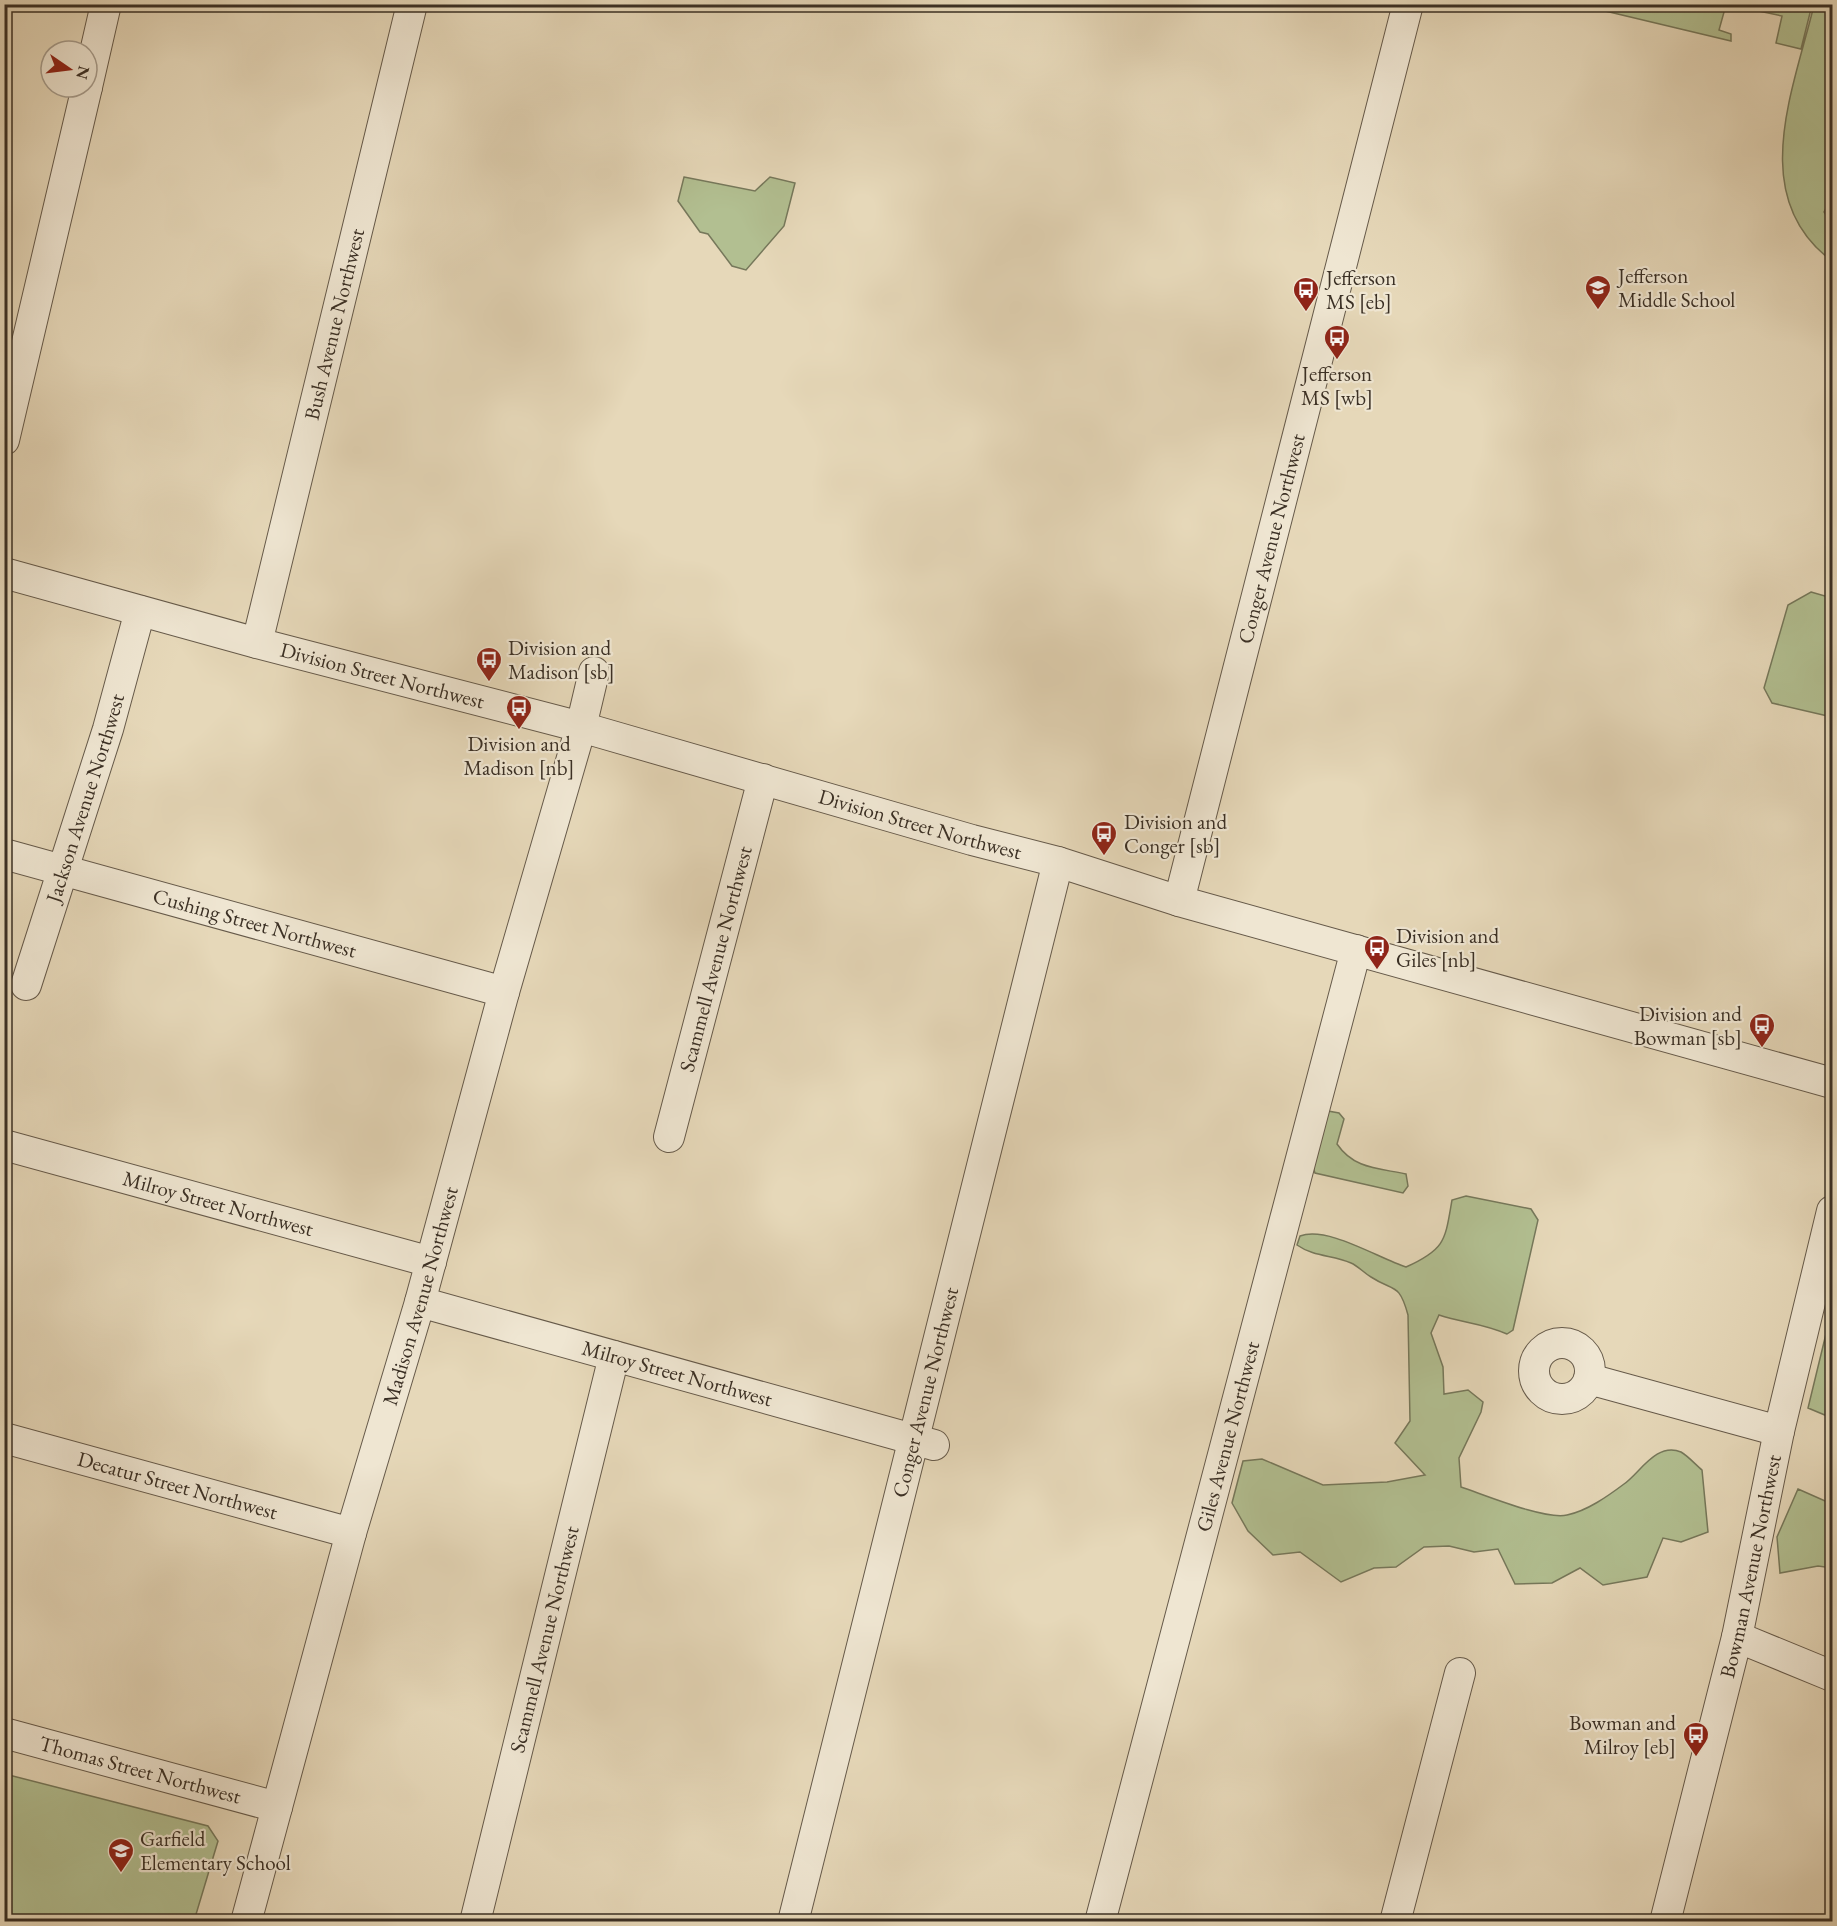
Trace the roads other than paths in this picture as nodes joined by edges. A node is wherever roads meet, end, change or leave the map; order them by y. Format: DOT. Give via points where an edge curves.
graph roads {
  1 [pos="106,4"];
  2 [pos="412,4"];
  3 [pos="1408,4"];
  4 [pos="98,39"];
  5 [pos="84,99"];
  6 [pos="4,440"];
  7 [pos="4,573"];
  8 [pos="140,610"];
  9 [pos="257,643"];
  10 [pos="594,672"];
  11 [pos="581,727"];
  12 [pos="763,779"];
  13 [pos="4,854"];
  14 [pos="1058,862"];
  15 [pos="64,871"];
  16 [pos="1179,901"];
  17 [pos="1356,950"];
  18 [pos="26,985"];
  19 [pos="504,992"];
  20 [pos="1833,1083"];
  21 [pos="669,1137"];
  22 [pos="4,1145"];
  23 [pos="1833,1211"];
  24 [pos="431,1262"];
  25 [pos="420,1302"];
  26 [pos="614,1356"];
  27 [pos="1589,1379"];
  28 [pos="1779,1431"];
  29 [pos="4,1438"];
  30 [pos="923,1442"];
  31 [pos="351,1533"];
  32 [pos="1737,1637"];
  33 [pos="1460,1672"];
  34 [pos="1833,1676"];
  35 [pos="4,1733"];
  36 [pos="277,1807"];
  37 [pos="246,1922"];
  38 [pos="475,1922"];
  39 [pos="793,1922"];
  40 [pos="1100,1922"];
  41 [pos="1395,1922"];
  42 [pos="1665,1922"];
  1 -- 4 [label="street"];
  2 -- 9 [label="street, Bush Avenue Northwest"];
  3 -- 16 [label="street, Conger Avenue Northwest"];
  5 -- 6 [label="street"];
  7 -- 8 [label="street, Division Street Northwest"];
  8 -- 9 [label="street, Division Street Northwest"];
  8 -- 15 [label="street, Jackson Avenue Northwest"];
  9 -- 11 [label="street, Division Street Northwest"];
  10 -- 11 [label="street, Madison Avenue Northwest"];
  11 -- 12 [label="street, Division Street Northwest"];
  11 -- 19 [label="street, Madison Avenue Northwest"];
  12 -- 14 [label="street, Division Street Northwest"];
  12 -- 21 [label="street, Scammell Avenue Northwest"];
  13 -- 15 [label="street, Cushing Street Northwest"];
  14 -- 16 [label="street, Division Street Northwest"];
  14 -- 30 [label="street, Conger Avenue Northwest"];
  15 -- 18 [label="street, Jackson Avenue Northwest"];
  15 -- 19 [label="street, Cushing Street Northwest"];
  16 -- 17 [label="street, Division Street Northwest"];
  17 -- 20 [label="street, Division Street Northwest"];
  17 -- 40 [label="street, Giles Avenue Northwest"];
  19 -- 24 [label="street, Madison Avenue Northwest"];
  22 -- 24 [label="street, Milroy Street Northwest"];
  23 -- 28 [label="street, Bowman Avenue Northwest"];
  24 -- 25 [label="street, Madison Avenue Northwest"];
  25 -- 26 [label="street, Milroy Street Northwest"];
  25 -- 31 [label="street, Madison Avenue Northwest"];
  26 -- 30 [label="street, Milroy Street Northwest"];
  26 -- 38 [label="street, Scammell Avenue Northwest"];
  27 -- 28 [label="street"];
  28 -- 32 [label="street, Bowman Avenue Northwest"];
  29 -- 31 [label="street, Decatur Street Northwest"];
  30 -- 39 [label="street, Conger Avenue Northwest"];
  31 -- 36 [label="street, Madison Avenue Northwest"];
  32 -- 34 [label="street"];
  32 -- 42 [label="street, Bowman Avenue Northwest"];
  33 -- 41 [label="street"];
  35 -- 36 [label="street, Thomas Street Northwest"];
  36 -- 37 [label="street, Madison Avenue Northwest"];
}
